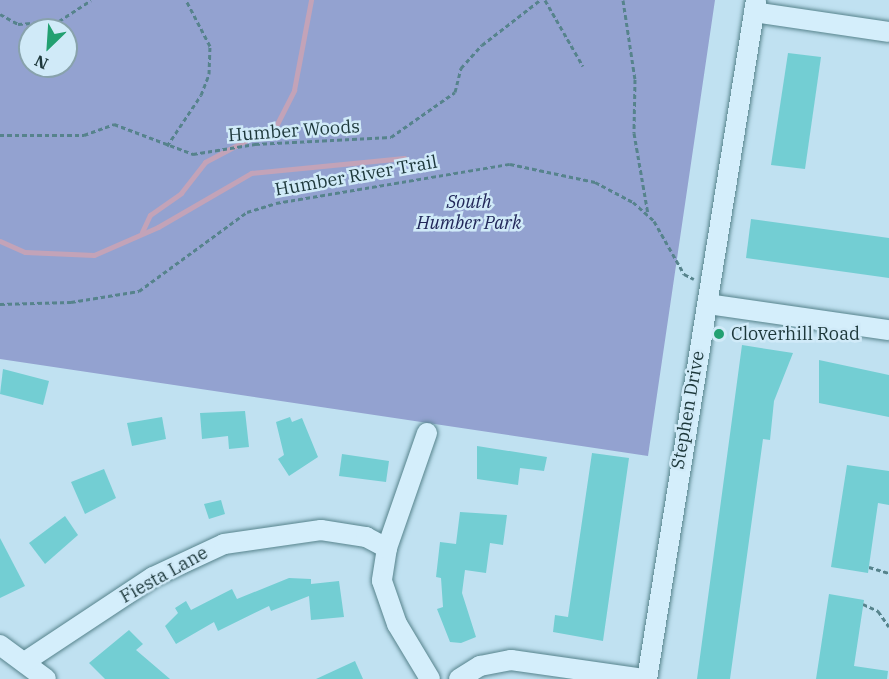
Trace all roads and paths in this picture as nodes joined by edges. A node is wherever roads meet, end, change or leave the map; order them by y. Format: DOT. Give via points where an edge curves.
graph roads {
  1 [pos="92,0"];
  2 [pos="186,0"];
  3 [pos="540,0"];
  4 [pos="545,0"];
  5 [pos="623,0"];
  6 [pos="755,6"];
  7 [pos="0,14"];
  8 [pos="889,32"];
  9 [pos="583,66"];
  10 [pos="0,135"];
  11 [pos="167,146"];
  12 [pos="648,214"];
  13 [pos="697,280"];
  14 [pos="0,304"];
  15 [pos="708,304"];
  16 [pos="889,330"];
  17 [pos="427,433"];
  18 [pos="387,548"];
  19 [pos="868,567"];
  20 [pos="889,573"];
  21 [pos="863,604"];
  22 [pos="889,627"];
  23 [pos="0,645"];
  24 [pos="26,661"];
  25 [pos="538,671"];
  26 [pos="46,679"];
  27 [pos="430,679"];
  28 [pos="459,679"];
  29 [pos="645,679"];
  1 -- 7 [label="path" via="59,21 18,24"];
  2 -- 11 [label="path" via="210,46 209,74 201,95"];
  3 -- 11 [label="path, Humber Woods" via="482,45 461,68 455,92 391,137 255,144 194,154"];
  4 -- 9 [label="path"];
  5 -- 12 [label="path" via="635,79 634,134"];
  6 -- 8 [label="street"];
  6 -- 15 [label="street, Stephen Drive"];
  10 -- 11 [label="path, Humber Woods" via="84,135 114,124"];
  12 -- 13 [label="path, Humber River Trail" via="684,274"];
  12 -- 14 [label="path, Humber River Trail" via="595,182 537,168 488,165 247,212 139,291 71,302"];
  15 -- 16 [label="street"];
  15 -- 29 [label="street, Stephen Drive"];
  17 -- 18 [label="street"];
  18 -- 24 [label="street, Fiesta Lane" via="366,537 321,530 224,544 153,577"];
  18 -- 27 [label="street" via="383,594"];
  19 -- 20 [label="path"];
  21 -- 22 [label="path" via="878,610"];
  23 -- 24 [label="street"];
  24 -- 26 [label="street"];
  25 -- 28 [label="street" via="495,662"];
  25 -- 29 [label="street"];
}
